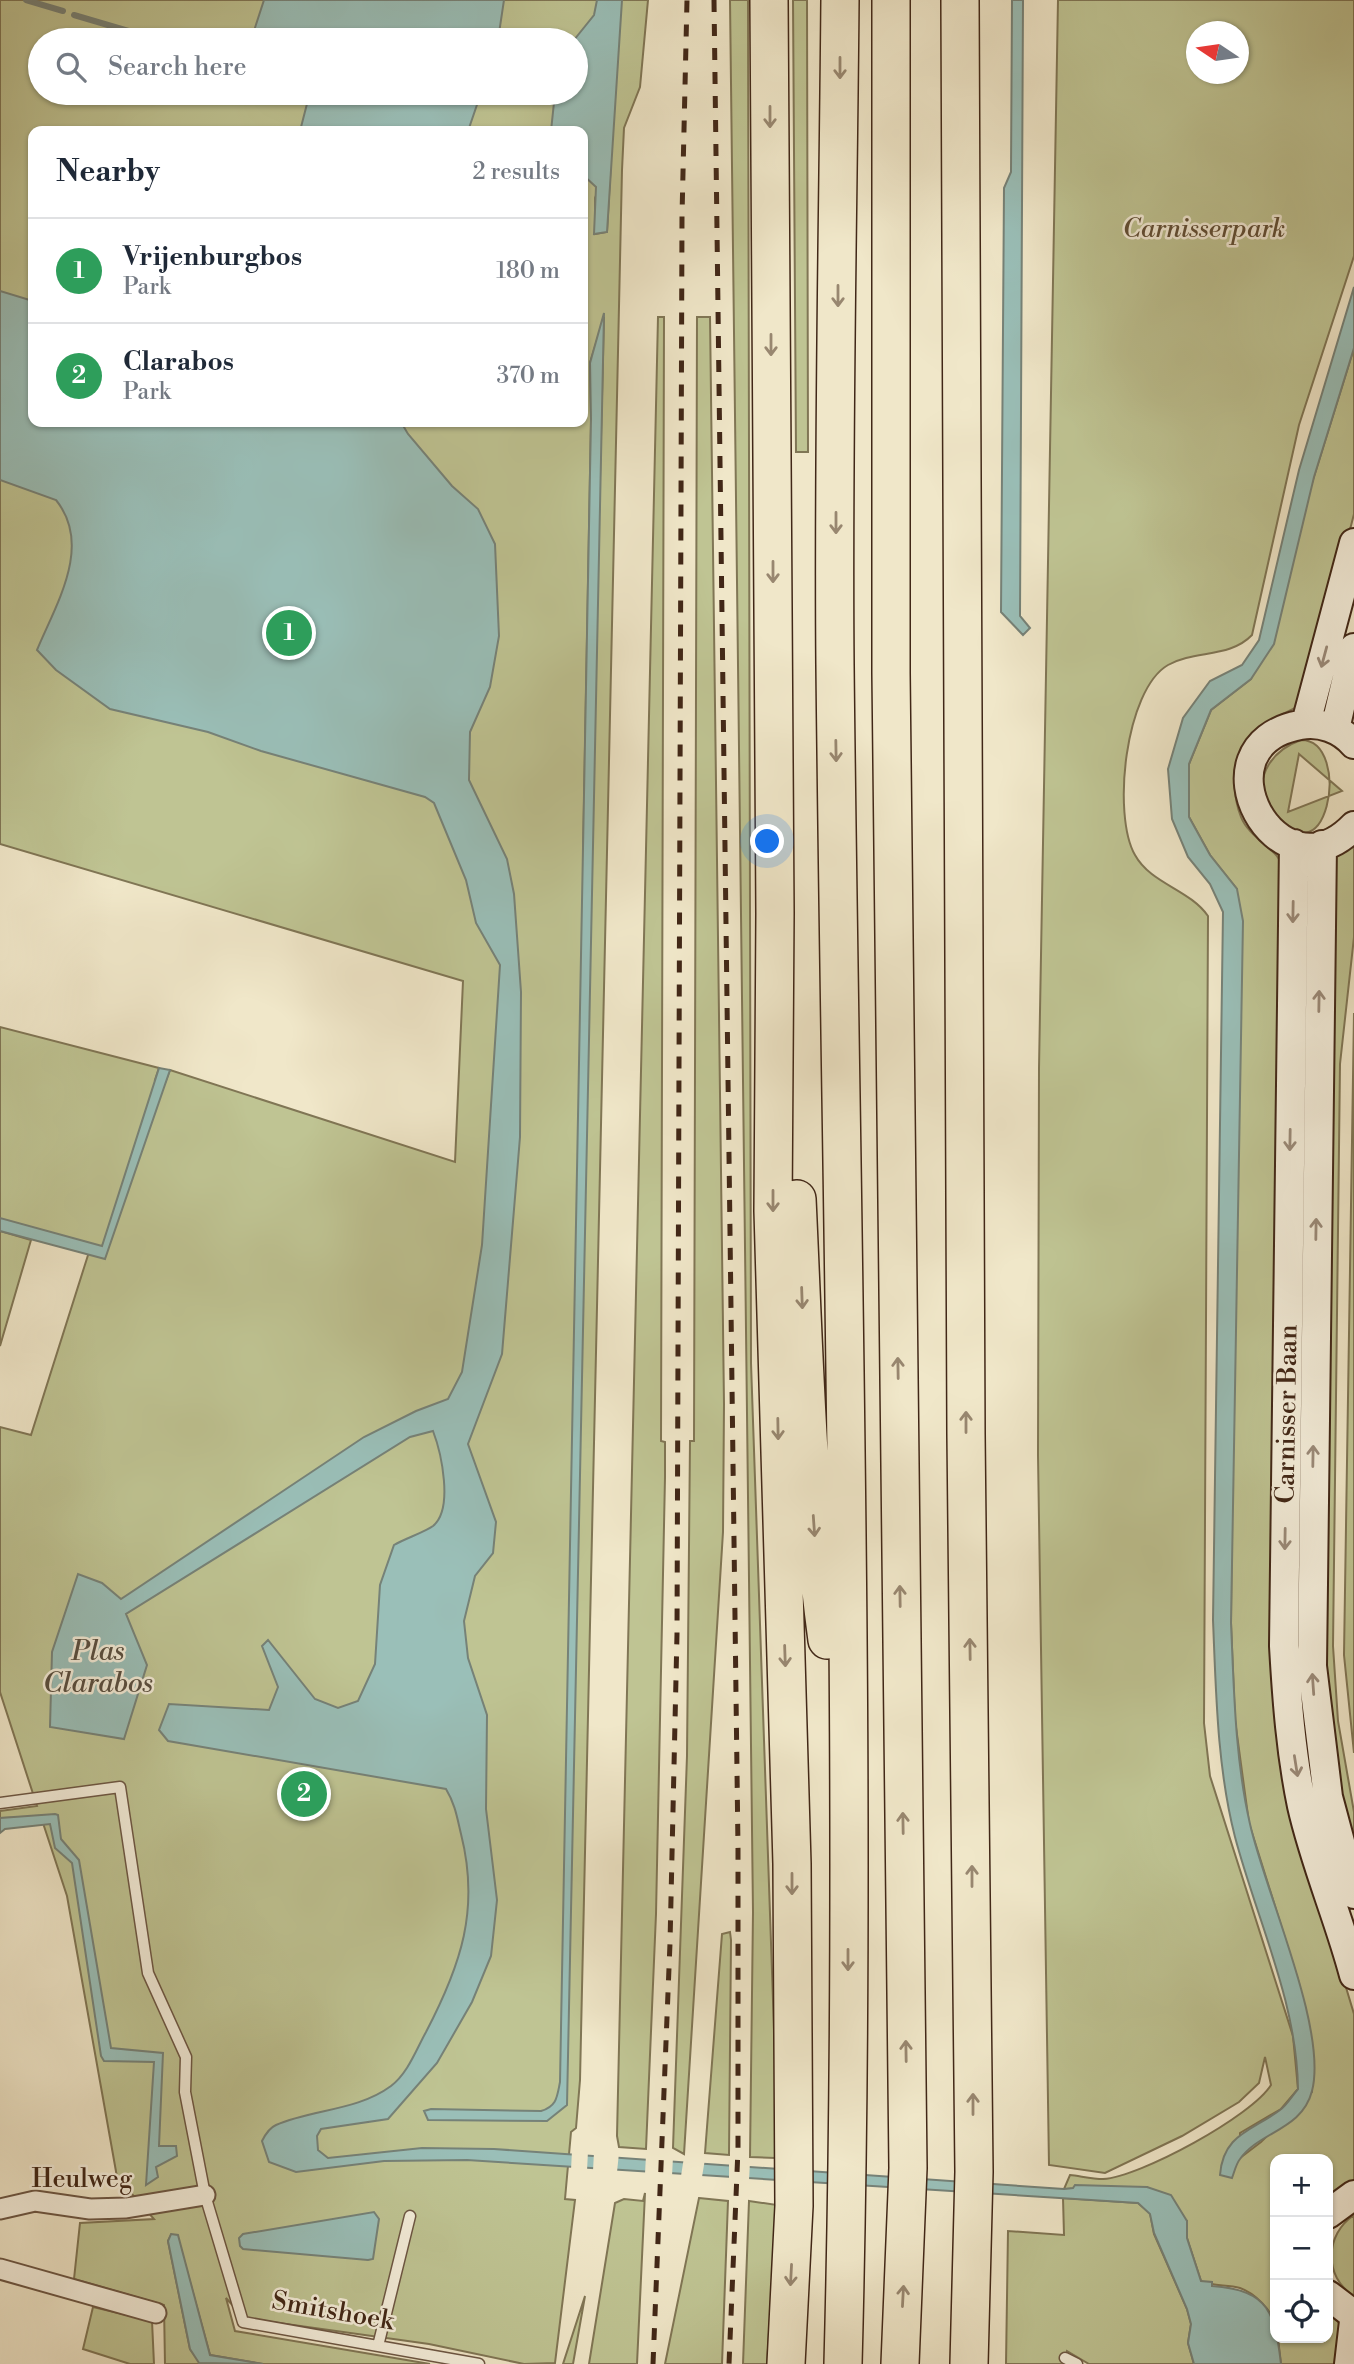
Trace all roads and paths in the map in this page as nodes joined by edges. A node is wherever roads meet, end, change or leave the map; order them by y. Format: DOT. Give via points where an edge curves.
graph roads {
  1 [pos="769,0"];
  2 [pos="840,0"];
  3 [pos="891,0"];
  4 [pos="960,0"];
  5 [pos="1354,543"];
  6 [pos="1354,648"];
  7 [pos="1306,723"];
  8 [pos="1344,736"];
  9 [pos="1354,826"];
  10 [pos="1308,844"];
  11 [pos="775,913"];
  12 [pos="849,1794"];
  13 [pos="0,1803"];
  14 [pos="1354,1894"];
  15 [pos="1354,1975"];
  16 [pos="204,2186"];
  17 [pos="1354,2195"];
  18 [pos="0,2209"];
  19 [pos="1333,2210"];
  20 [pos="411,2216"];
  21 [pos="0,2269"];
  22 [pos="1333,2299"];
  23 [pos="156,2313"];
  24 [pos="1354,2315"];
  25 [pos="1354,2321"];
  26 [pos="378,2346"];
  27 [pos="1065,2358"];
  28 [pos="479,2364"];
  29 [pos="786,2364"];
  30 [pos="844,2364"];
  31 [pos="900,2364"];
  32 [pos="969,2364"];
  33 [pos="1077,2364"];
  34 [pos="1349,2364"];
  1 -- 11 [label="highway, one-way"];
  2 -- 12 [label="highway, one-way" via="835,657"];
  31 -- 3 [label="highway, one-way" via="908,2168 891,673"];
  32 -- 4 [label="highway, one-way" via="974,2172"];
  5 -- 7 [label="main road, one-way"];
  6 -- 8 [label="main road"];
  7 -- 8 [label="main road"];
  7 -- 10 [label="main road" via="1276,733 1265,743 1249,779 1257,817 1280,838"];
  9 -- 10 [label="main road" via="1336,840"];
  14 -- 10 [label="main road, Carnisser Baan, one-way" via="1328,1797 1312,1666"];
  10 -- 15 [label="main road, Carnisser Baan, one-way" via="1284,1646 1302,1805"];
  11 -- 12 [label="highway, one-way" via="797,1179 807,1435 818,1571"];
  11 -- 29 [label="highway, one-way" via="773,1212 792,1864 794,2206"];
  12 -- 30 [label="highway, one-way"];
  13 -- 16 [label="lane" via="120,1787 148,1973 186,2056 186,2092"];
  16 -- 18 [label="street, Heulweg" via="126,2208 90,2209 35,2201"];
  16 -- 26 [label="lane, Smitshoek" via="243,2322"];
  17 -- 19 [label="main road"];
  20 -- 26 [label="lane"];
  21 -- 23 [label="street"];
  22 -- 24 [label="main road"];
  25 -- 34 [label="main road"];
  26 -- 28 [label="lane, Smitshoek"];
  27 -- 33 [label="lane"];
}
